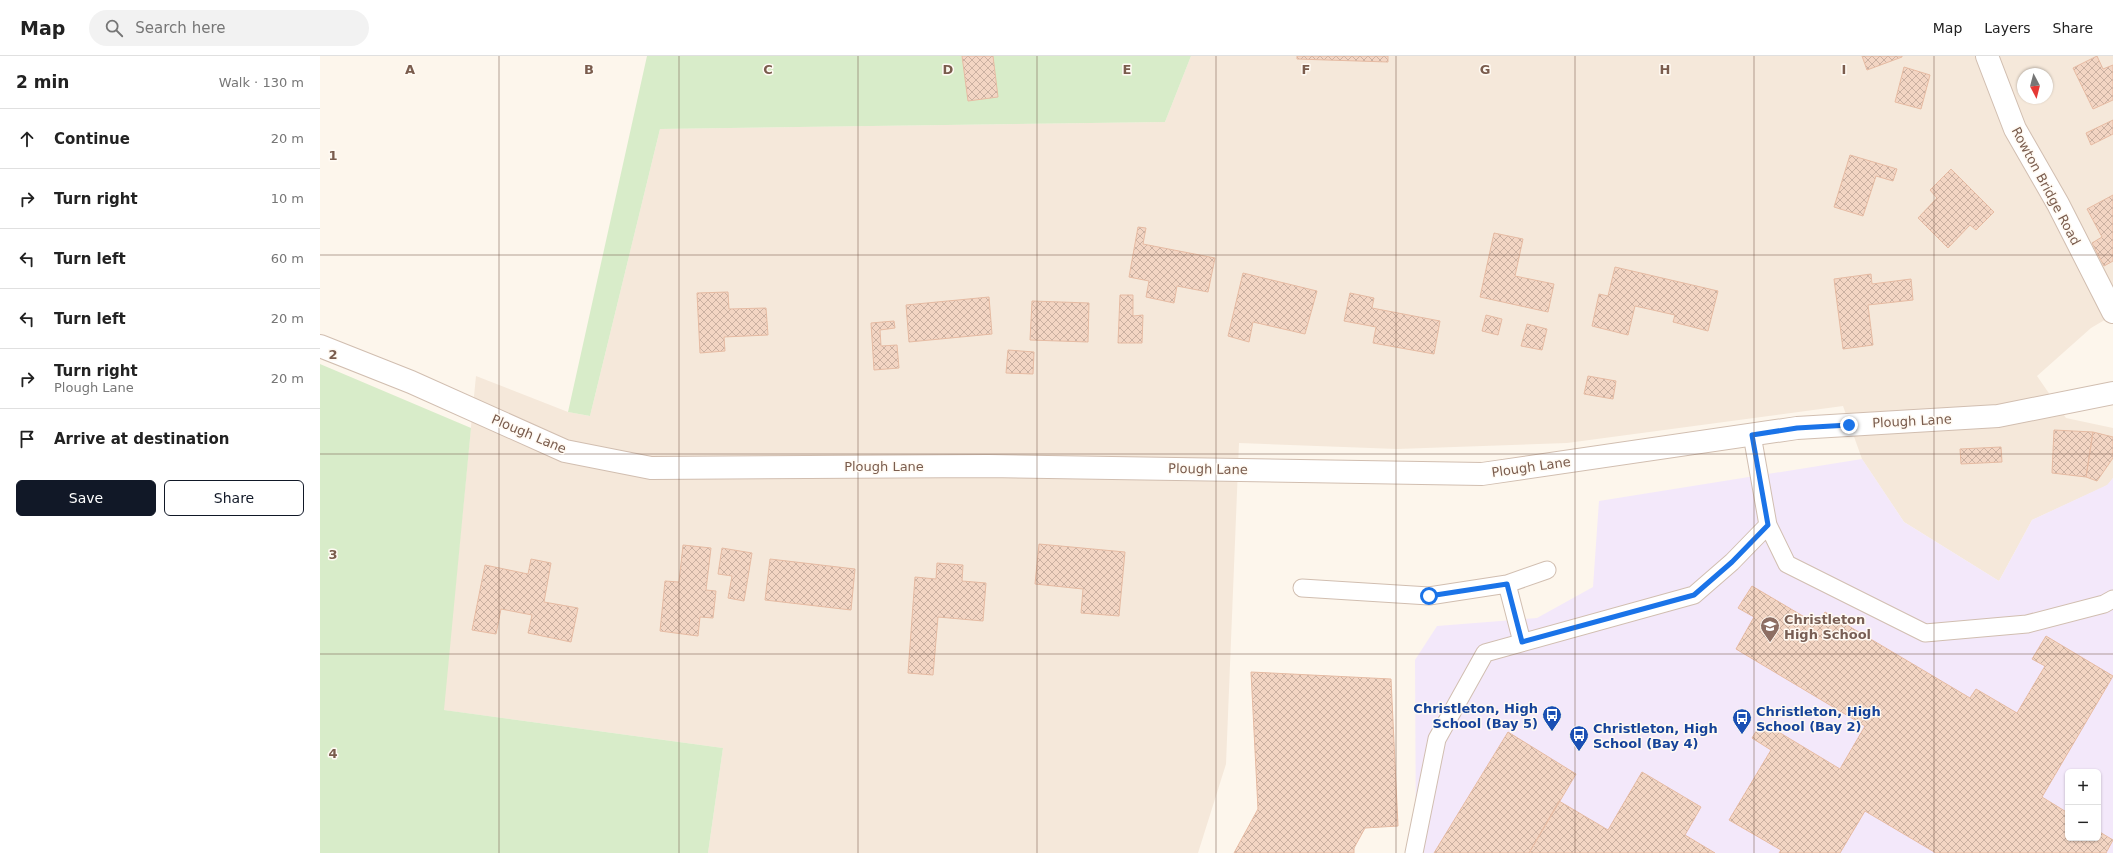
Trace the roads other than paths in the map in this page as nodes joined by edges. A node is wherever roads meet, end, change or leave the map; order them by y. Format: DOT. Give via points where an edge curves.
graph roads {
  1 [pos="1987,56"];
  2 [pos="2113,312"];
  3 [pos="320,346"];
  4 [pos="2113,393"];
  5 [pos="1752,435"];
  6 [pos="1768,525"];
  7 [pos="1547,570"];
  8 [pos="1507,584"];
  9 [pos="1302,588"];
  10 [pos="2113,599"];
  11 [pos="1522,642"];
  12 [pos="1414,853"];
  1 -- 2 [label="street, Rowton Bridge Road" via="2015,129 2058,204"];
  3 -- 5 [label="street, Plough Lane" via="411,382 565,452 651,468 988,466 1482,474"];
  4 -- 5 [label="street, Plough Lane" via="1998,416 1797,428"];
  5 -- 6 [label="lane"];
  6 -- 10 [label="lane" via="1787,564 1924,633 2027,624 2104,604"];
  6 -- 11 [label="lane" via="1732,562 1694,595"];
  7 -- 8 [label="lane"];
  8 -- 9 [label="lane" via="1429,596"];
  8 -- 11 [label="lane"];
  11 -- 12 [label="lane" via="1485,652 1437,739"];
}
